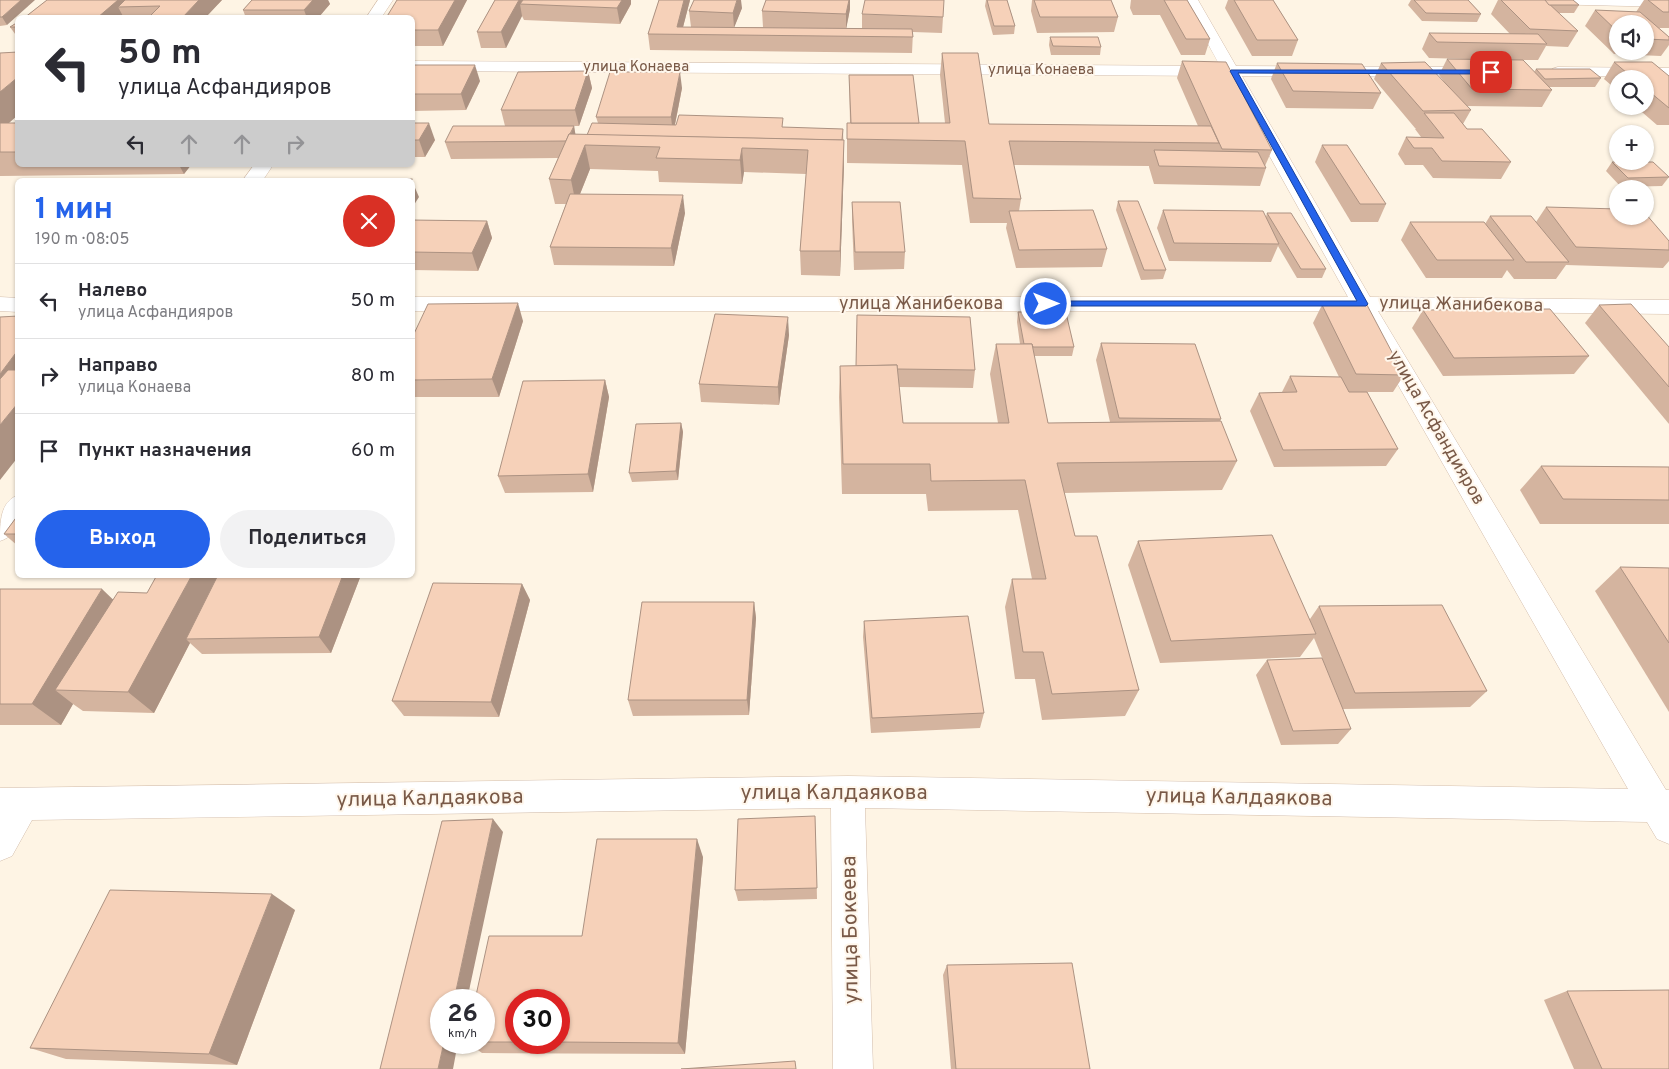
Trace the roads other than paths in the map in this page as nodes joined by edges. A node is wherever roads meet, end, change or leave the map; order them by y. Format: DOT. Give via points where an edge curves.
graph roads {
  1 [pos="386,0"];
  2 [pos="1191,0"];
  3 [pos="1544,0"];
  4 [pos="1669,3"];
  5 [pos="375,15"];
  6 [pos="415,66"];
  7 [pos="1233,71"];
  8 [pos="1491,72"];
  9 [pos="1540,72"];
  10 [pos="1669,73"];
  11 [pos="263,167"];
  12 [pos="254,178"];
  13 [pos="0,304"];
  14 [pos="15,304"];
  15 [pos="415,304"];
  16 [pos="1363,304"];
  17 [pos="1669,307"];
  18 [pos="15,510"];
  19 [pos="0,530"];
  20 [pos="848,792"];
  21 [pos="11,805"];
  22 [pos="1665,813"];
  23 [pos="0,844"];
  24 [pos="853,1069"];
  1 -- 5 [label="street"];
  2 -- 7 [label="street, улица Асфандияров"];
  3 -- 4 [label="street"];
  6 -- 7 [label="street, улица Конаева"];
  7 -- 8 [label="street, улица Конаева"];
  7 -- 16 [label="street, улица Асфандияров"];
  9 -- 10 [label="street"];
  11 -- 12 [label="street"];
  13 -- 14 [label="street"];
  15 -- 16 [label="street, улица Жанибекова"];
  16 -- 17 [label="street, улица Жанибекова"];
  16 -- 22 [label="street, улица Асфандияров"];
  18 -- 19 [label="street"];
  20 -- 21 [label="street, улица Калдаякова"];
  20 -- 22 [label="street, улица Калдаякова"];
  20 -- 24 [label="street, улица Бокеева"];
  21 -- 23 [label="street"];
}
